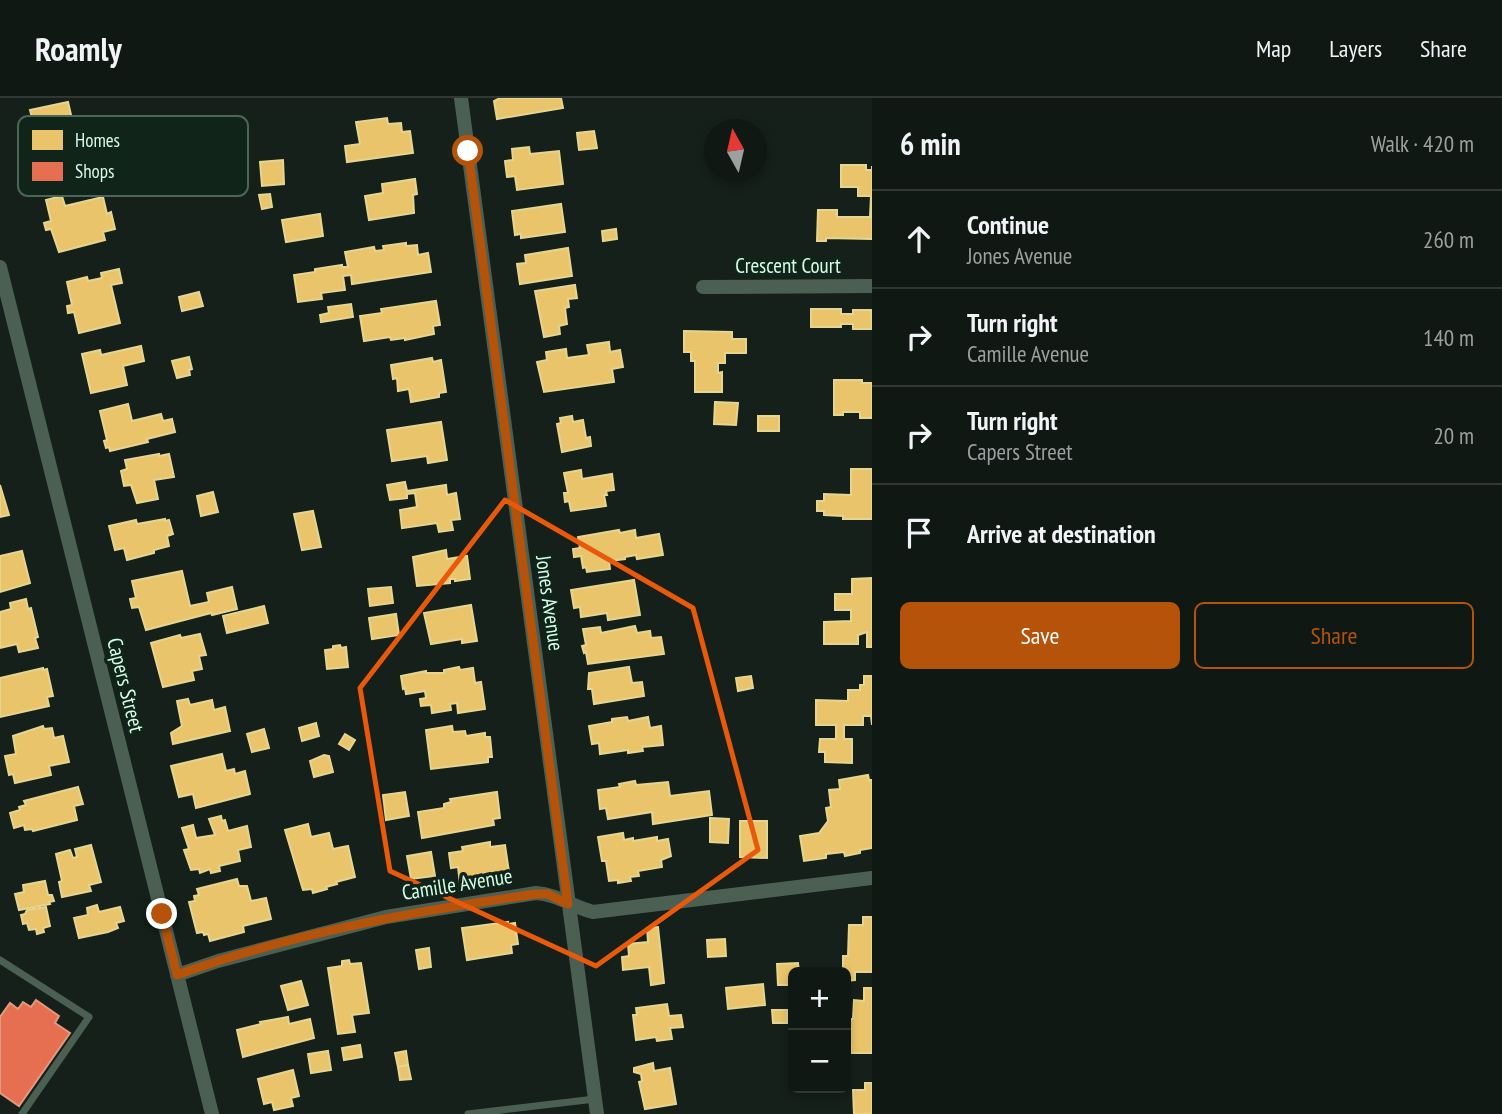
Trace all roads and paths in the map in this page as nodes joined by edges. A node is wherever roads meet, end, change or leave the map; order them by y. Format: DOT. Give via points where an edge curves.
graph roads {
  1 [pos="461,98"];
  2 [pos="0,267"];
  3 [pos="872,286"];
  4 [pos="703,287"];
  5 [pos="872,878"];
  6 [pos="568,904"];
  7 [pos="0,960"];
  8 [pos="177,975"];
  9 [pos="595,1099"];
  10 [pos="22,1114"];
  11 [pos="212,1114"];
  12 [pos="468,1114"];
  13 [pos="597,1114"];
  1 -- 6 [label="street, Jones Avenue"];
  2 -- 8 [label="street, Capers Street"];
  3 -- 4 [label="street, Crescent Court"];
  5 -- 6 [label="street, Camille Avenue" via="593,912"];
  6 -- 8 [label="street, Camille Avenue" via="548,894 536,894 386,917"];
  6 -- 9 [label="street, Jones Avenue"];
  7 -- 10 [label="lane" via="89,1017"];
  8 -- 11 [label="street, Capers Street"];
  9 -- 12 [label="lane"];
  9 -- 13 [label="street, Jones Avenue"];
}
